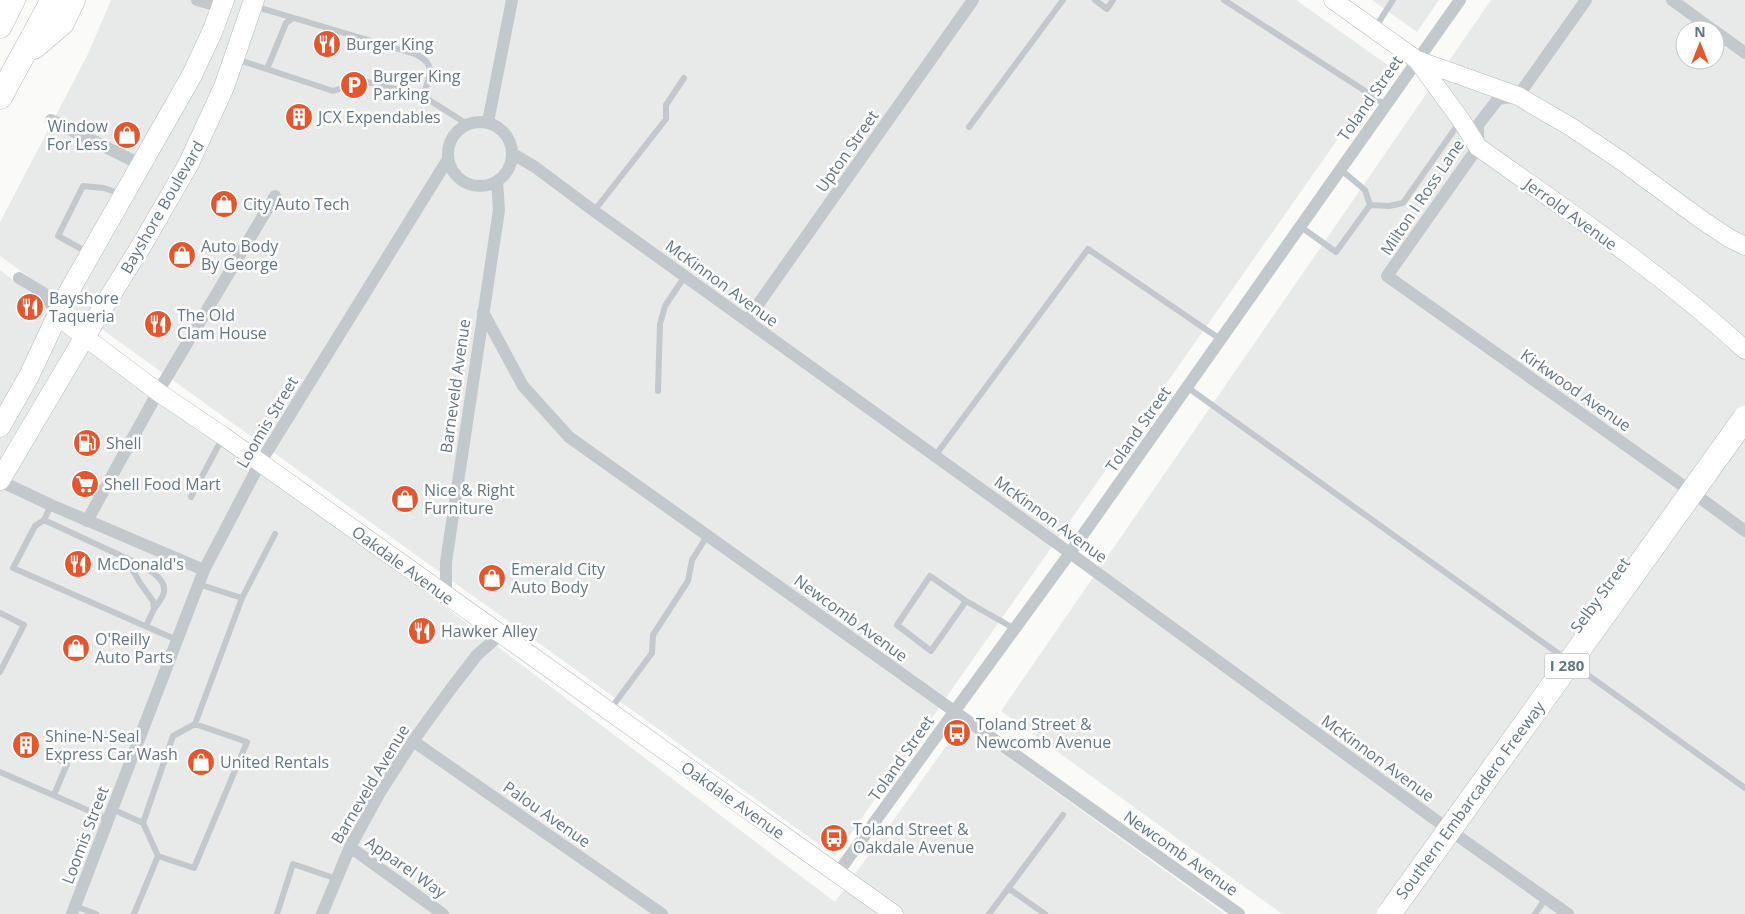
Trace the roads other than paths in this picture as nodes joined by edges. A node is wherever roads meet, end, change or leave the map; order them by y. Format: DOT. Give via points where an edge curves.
graph roads {
  1 [pos="13,0"];
  2 [pos="53,0"];
  3 [pos="73,0"];
  4 [pos="197,0"];
  5 [pos="512,0"];
  6 [pos="973,0"];
  7 [pos="1063,0"];
  8 [pos="1095,0"];
  9 [pos="1113,0"];
  10 [pos="1224,0"];
  11 [pos="1333,0"];
  12 [pos="1393,0"];
  13 [pos="1460,0"];
  14 [pos="1586,0"];
  15 [pos="1672,0"];
  16 [pos="253,3"];
  17 [pos="223,4"];
  18 [pos="293,18"];
  19 [pos="1699,20"];
  20 [pos="0,26"];
  21 [pos="1374,29"];
  22 [pos="1725,39"];
  23 [pos="1745,53"];
  24 [pos="23,56"];
  25 [pos="235,58"];
  26 [pos="1417,60"];
  27 [pos="267,69"];
  28 [pos="684,78"];
  29 [pos="423,96"];
  30 [pos="1518,96"];
  31 [pos="0,98"];
  32 [pos="1385,105"];
  33 [pos="51,120"];
  34 [pos="1461,120"];
  35 [pos="488,122"];
  36 [pos="467,124"];
  37 [pos="969,127"];
  38 [pos="1478,147"];
  39 [pos="512,154"];
  40 [pos="448,159"];
  41 [pos="142,165"];
  42 [pos="1340,169"];
  43 [pos="498,181"];
  44 [pos="124,196"];
  45 [pos="275,196"];
  46 [pos="1370,205"];
  47 [pos="594,211"];
  48 [pos="1301,227"];
  49 [pos="1745,246"];
  50 [pos="91,254"];
  51 [pos="685,276"];
  52 [pos="1387,276"];
  53 [pos="19,278"];
  54 [pos="483,312"];
  55 [pos="57,316"];
  56 [pos="746,320"];
  57 [pos="84,338"];
  58 [pos="1220,340"];
  59 [pos="1745,350"];
  60 [pos="1187,387"];
  61 [pos="658,391"];
  62 [pos="158,392"];
  63 [pos="1745,419"];
  64 [pos="0,427"];
  65 [pos="1745,432"];
  66 [pos="224,436"];
  67 [pos="935,456"];
  68 [pos="260,463"];
  69 [pos="1707,474"];
  70 [pos="0,480"];
  71 [pos="191,498"];
  72 [pos="51,505"];
  73 [pos="1679,512"];
  74 [pos="44,520"];
  75 [pos="87,521"];
  76 [pos="1745,531"];
  77 [pos="276,534"];
  78 [pos="707,536"];
  79 [pos="1070,553"];
  80 [pos="126,558"];
  81 [pos="204,570"];
  82 [pos="198,584"];
  83 [pos="446,595"];
  84 [pos="242,598"];
  85 [pos="966,601"];
  86 [pos="154,609"];
  87 [pos="0,613"];
  88 [pos="146,626"];
  89 [pos="1015,629"];
  90 [pos="501,634"];
  91 [pos="177,640"];
  92 [pos="1571,663"];
  93 [pos="0,672"];
  94 [pos="609,711"];
  95 [pos="954,712"];
  96 [pos="195,724"];
  97 [pos="413,741"];
  98 [pos="48,754"];
  99 [pos="0,772"];
  100 [pos="1745,788"];
  101 [pos="54,795"];
  102 [pos="110,814"];
  103 [pos="1063,815"];
  104 [pos="143,823"];
  105 [pos="1448,829"];
  106 [pos="350,847"];
  107 [pos="158,856"];
  108 [pos="837,874"];
  109 [pos="336,879"];
  110 [pos="1008,888"];
  111 [pos="1546,898"];
  112 [pos="74,910"];
  113 [pos="431,910"];
  114 [pos="96,914"];
  115 [pos="134,914"];
  116 [pos="277,914"];
  117 [pos="322,914"];
  118 [pos="443,914"];
  119 [pos="662,914"];
  120 [pos="894,914"];
  121 [pos="988,914"];
  122 [pos="1045,914"];
  123 [pos="1239,914"];
  124 [pos="1388,914"];
  125 [pos="1399,914"];
  126 [pos="1535,914"];
  127 [pos="1568,914"];
  1 -- 20 [label="highway"];
  2 -- 24 [label="highway"];
  3 -- 24 [label="highway" via="62,23"];
  4 -- 17 [label="street"];
  5 -- 35 [label="street"];
  6 -- 56 [label="street, Upton Street"];
  7 -- 37 [label="lane"];
  8 -- 9 [label="lane" via="1107,9"];
  10 -- 32 [label="lane"];
  11 -- 21 [label="main road, Jerrold Avenue"];
  12 -- 21 [label="lane"];
  13 -- 26 [label="street, Toland Street"];
  14 -- 30 [label="street"];
  15 -- 19 [label="street"];
  16 -- 18 [label="lane"];
  16 -- 25 [label="main road, Bayshore Boulevard"];
  17 -- 41 [label="main road" via="192,75"];
  18 -- 27 [label="lane" via="286,23"];
  18 -- 29 [label="lane" via="425,58 430,74"];
  21 -- 26 [label="main road, Jerrold Avenue"];
  22 -- 23 [label="street"];
  24 -- 31 [label="highway"];
  25 -- 27 [label="lane"];
  25 -- 57 [label="main road, Bayshore Boulevard" via="188,165"];
  26 -- 30 [label="main road, Jerrold Avenue"];
  26 -- 32 [label="street, Toland Street"];
  26 -- 34 [label="main road, Jerrold Avenue"];
  27 -- 29 [label="lane" via="333,91 362,81"];
  28 -- 47 [label="lane" via="666,104 666,119"];
  29 -- 36 [label="lane"];
  30 -- 38 [label="street, Milton I Ross Lane" via="1498,99 1478,125"];
  30 -- 49 [label="main road, Jerrold Avenue" via="1571,127 1702,220"];
  32 -- 42 [label="street, Toland Street"];
  33 -- 41 [label="street"];
  34 -- 38 [label="main road, Jerrold Avenue"];
  34 -- 46 [label="lane" via="1402,203"];
  35 -- 36 [label="street"];
  35 -- 39 [label="street" via="506,134"];
  36 -- 40 [label="street" via="452,138"];
  38 -- 52 [label="street, Milton I Ross Lane"];
  38 -- 59 [label="main road, Jerrold Avenue" via="1668,284"];
  39 -- 43 [label="street" via="511,165"];
  39 -- 47 [label="street, McKinnon Avenue"];
  40 -- 43 [label="street" via="451,169 466,184 488,185"];
  40 -- 68 [label="street, Loomis Street"];
  41 -- 44 [label="main road"];
  42 -- 46 [label="lane" via="1365,190"];
  42 -- 48 [label="street, Toland Street"];
  43 -- 54 [label="street, Barneveld Avenue" via="499,210"];
  44 -- 50 [label="main road"];
  44 -- 50 [label="lane" via="104,188 83,186 58,236"];
  45 -- 62 [label="street"];
  46 -- 48 [label="lane" via="1336,252"];
  47 -- 51 [label="street, McKinnon Avenue"];
  48 -- 58 [label="street, Toland Street"];
  50 -- 55 [label="main road"];
  51 -- 56 [label="street, McKinnon Avenue"];
  51 -- 61 [label="lane" via="665,306 660,324"];
  52 -- 76 [label="street, Kirkwood Avenue"];
  53 -- 55 [label="street, Oakdale Avenue" via="44,294"];
  54 -- 78 [label="street, Newcomb Avenue" via="523,386 569,437"];
  54 -- 83 [label="street, Barneveld Avenue" via="446,562"];
  55 -- 57 [label="main road, Oakdale Avenue"];
  55 -- 64 [label="main road" via="26,382"];
  56 -- 67 [label="street, McKinnon Avenue"];
  57 -- 62 [label="main road, Oakdale Avenue"];
  57 -- 70 [label="main road, Bayshore Boulevard"];
  58 -- 60 [label="street, Toland Street"];
  58 -- 67 [label="lane" via="1088,248"];
  60 -- 79 [label="street, Toland Street"];
  60 -- 92 [label="lane"];
  62 -- 66 [label="main road, Oakdale Avenue"];
  62 -- 75 [label="street"];
  63 -- 69 [label="street"];
  63 -- 124 [label="highway, Southern Embarcadero Freeway / I 280, bridge"];
  65 -- 125 [label="highway, Southern Embarcadero Freeway / I 280"];
  66 -- 68 [label="main road, Oakdale Avenue"];
  66 -- 71 [label="lane"];
  67 -- 79 [label="street, McKinnon Avenue"];
  68 -- 81 [label="street, Loomis Street"];
  68 -- 83 [label="main road, Oakdale Avenue"];
  70 -- 72 [label="street"];
  72 -- 74 [label="lane"];
  72 -- 75 [label="street"];
  73 -- 92 [label="street, Selby Street"];
  74 -- 80 [label="lane"];
  74 -- 88 [label="lane" via="35,526 13,568"];
  75 -- 81 [label="street"];
  77 -- 84 [label="lane"];
  78 -- 94 [label="lane" via="692,560 688,581 653,635 652,653"];
  78 -- 95 [label="street, Newcomb Avenue"];
  79 -- 89 [label="street, Toland Street"];
  79 -- 105 [label="street, McKinnon Avenue"];
  80 -- 86 [label="lane" via="151,596"];
  80 -- 86 [label="lane" via="155,573 161,581 163,595"];
  81 -- 82 [label="street, Loomis Street"];
  82 -- 84 [label="lane"];
  82 -- 91 [label="street, Loomis Street"];
  83 -- 90 [label="main road, Oakdale Avenue"];
  84 -- 96 [label="lane"];
  85 -- 85 [label="lane" via="932,651 897,625 930,576"];
  85 -- 89 [label="lane"];
  86 -- 88 [label="lane"];
  87 -- 93 [label="lane" via="24,625"];
  88 -- 91 [label="lane"];
  89 -- 95 [label="street, Toland Street"];
  90 -- 94 [label="main road, Oakdale Avenue"];
  90 -- 97 [label="street, Barneveld Avenue" via="478,655"];
  91 -- 102 [label="street, Loomis Street"];
  92 -- 100 [label="lane"];
  92 -- 105 [label="street, Selby Street"];
  94 -- 108 [label="main road, Oakdale Avenue"];
  95 -- 108 [label="street, Toland Street"];
  95 -- 123 [label="street, Newcomb Avenue"];
  96 -- 104 [label="lane" via="173,736"];
  96 -- 107 [label="lane" via="247,742 194,868"];
  97 -- 106 [label="street, Barneveld Avenue"];
  97 -- 119 [label="street, Palou Avenue"];
  98 -- 101 [label="lane" via="68,764"];
  99 -- 101 [label="lane"];
  101 -- 102 [label="lane"];
  102 -- 104 [label="lane"];
  102 -- 112 [label="street, Loomis Street"];
  103 -- 110 [label="lane"];
  104 -- 107 [label="lane"];
  105 -- 111 [label="street, McKinnon Avenue"];
  105 -- 124 [label="street, Selby Street"];
  106 -- 109 [label="street, Barneveld Avenue"];
  106 -- 113 [label="street, Apparel Way"];
  107 -- 115 [label="lane"];
  108 -- 120 [label="main road, Oakdale Avenue"];
  109 -- 116 [label="lane" via="293,864"];
  109 -- 117 [label="street, Barneveld Avenue"];
  110 -- 121 [label="lane"];
  110 -- 122 [label="lane"];
  111 -- 126 [label="lane"];
  111 -- 127 [label="street, McKinnon Avenue"];
  112 -- 114 [label="lane"];
  113 -- 118 [label="street, Apparel Way"];
}
